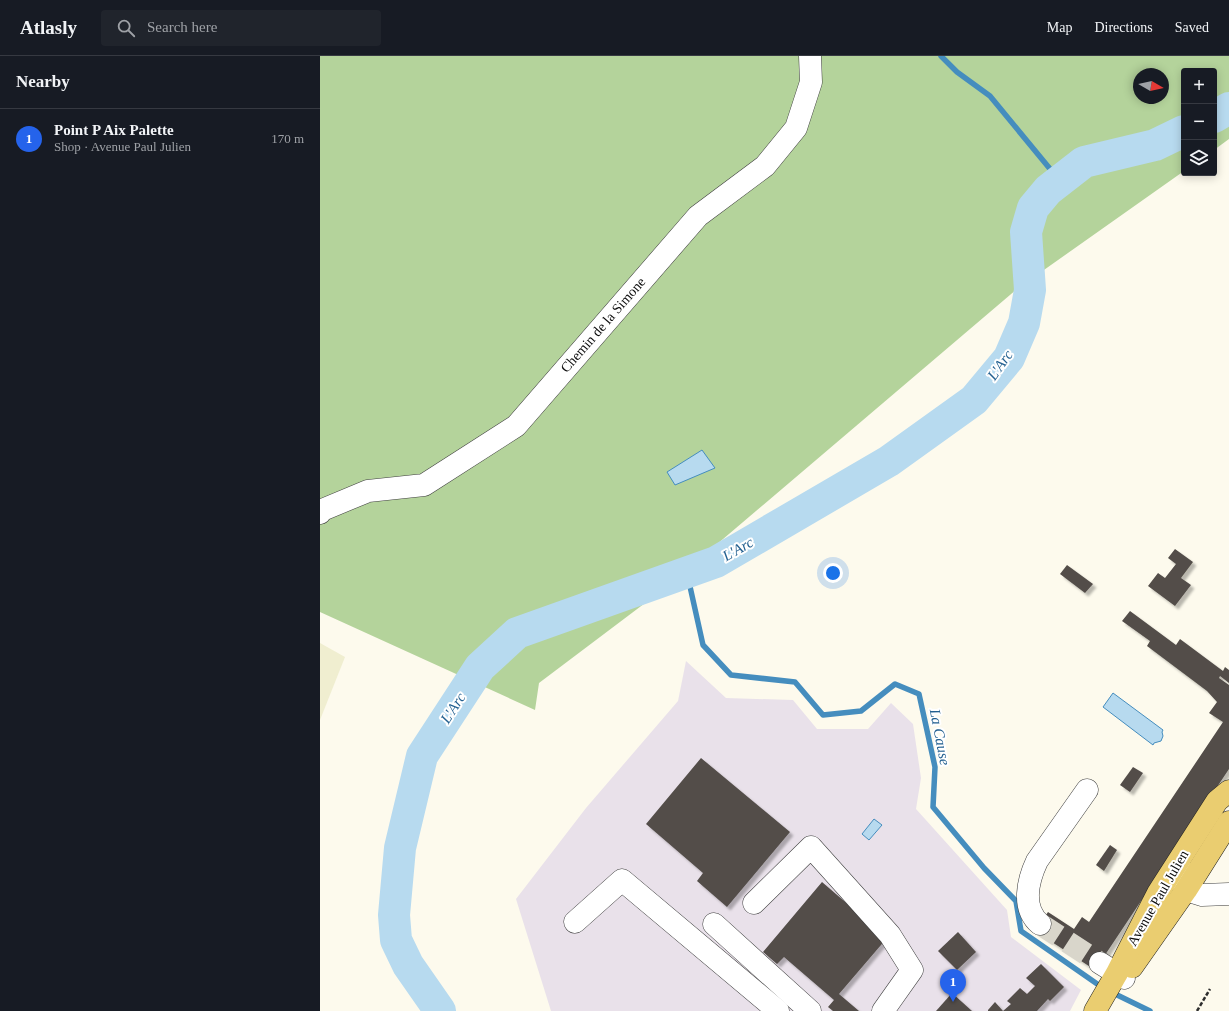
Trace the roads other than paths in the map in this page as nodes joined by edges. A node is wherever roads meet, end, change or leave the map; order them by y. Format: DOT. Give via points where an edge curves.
graph roads {
  1 [pos="810,56"];
  2 [pos="320,513"];
  3 [pos="1087,790"];
  4 [pos="1222,808"];
  5 [pos="1186,890"];
  6 [pos="1229,894"];
  7 [pos="754,903"];
  8 [pos="575,922"];
  9 [pos="714,924"];
  10 [pos="1040,924"];
  11 [pos="1113,978"];
  12 [pos="778,1011"];
  13 [pos="810,1011"];
  14 [pos="882,1011"];
  15 [pos="1095,1011"];
  16 [pos="1103,1011"];
  1 -- 2 [label="street, Chemin de la Simone" via="811,82 796,128 765,166 698,216 516,426 424,485 368,491"];
  3 -- 10 [label="street" via="1036,861 1032,871 1028,887 1029,904 1033,917"];
  4 -- 5 [label="street" via="1183,875"];
  4 -- 11 [label="main road, Avenue Paul Julien" via="1158,892"];
  5 -- 6 [label="street" via="1202,895"];
  5 -- 11 [label="main road, Avenue Paul Julien"];
  7 -- 14 [label="street" via="811,847 890,935 912,970"];
  8 -- 12 [label="street" via="622,880"];
  9 -- 13 [label="street"];
  11 -- 15 [label="main road, Avenue Paul Julien"];
  11 -- 16 [label="main road, Avenue Paul Julien"];
}
